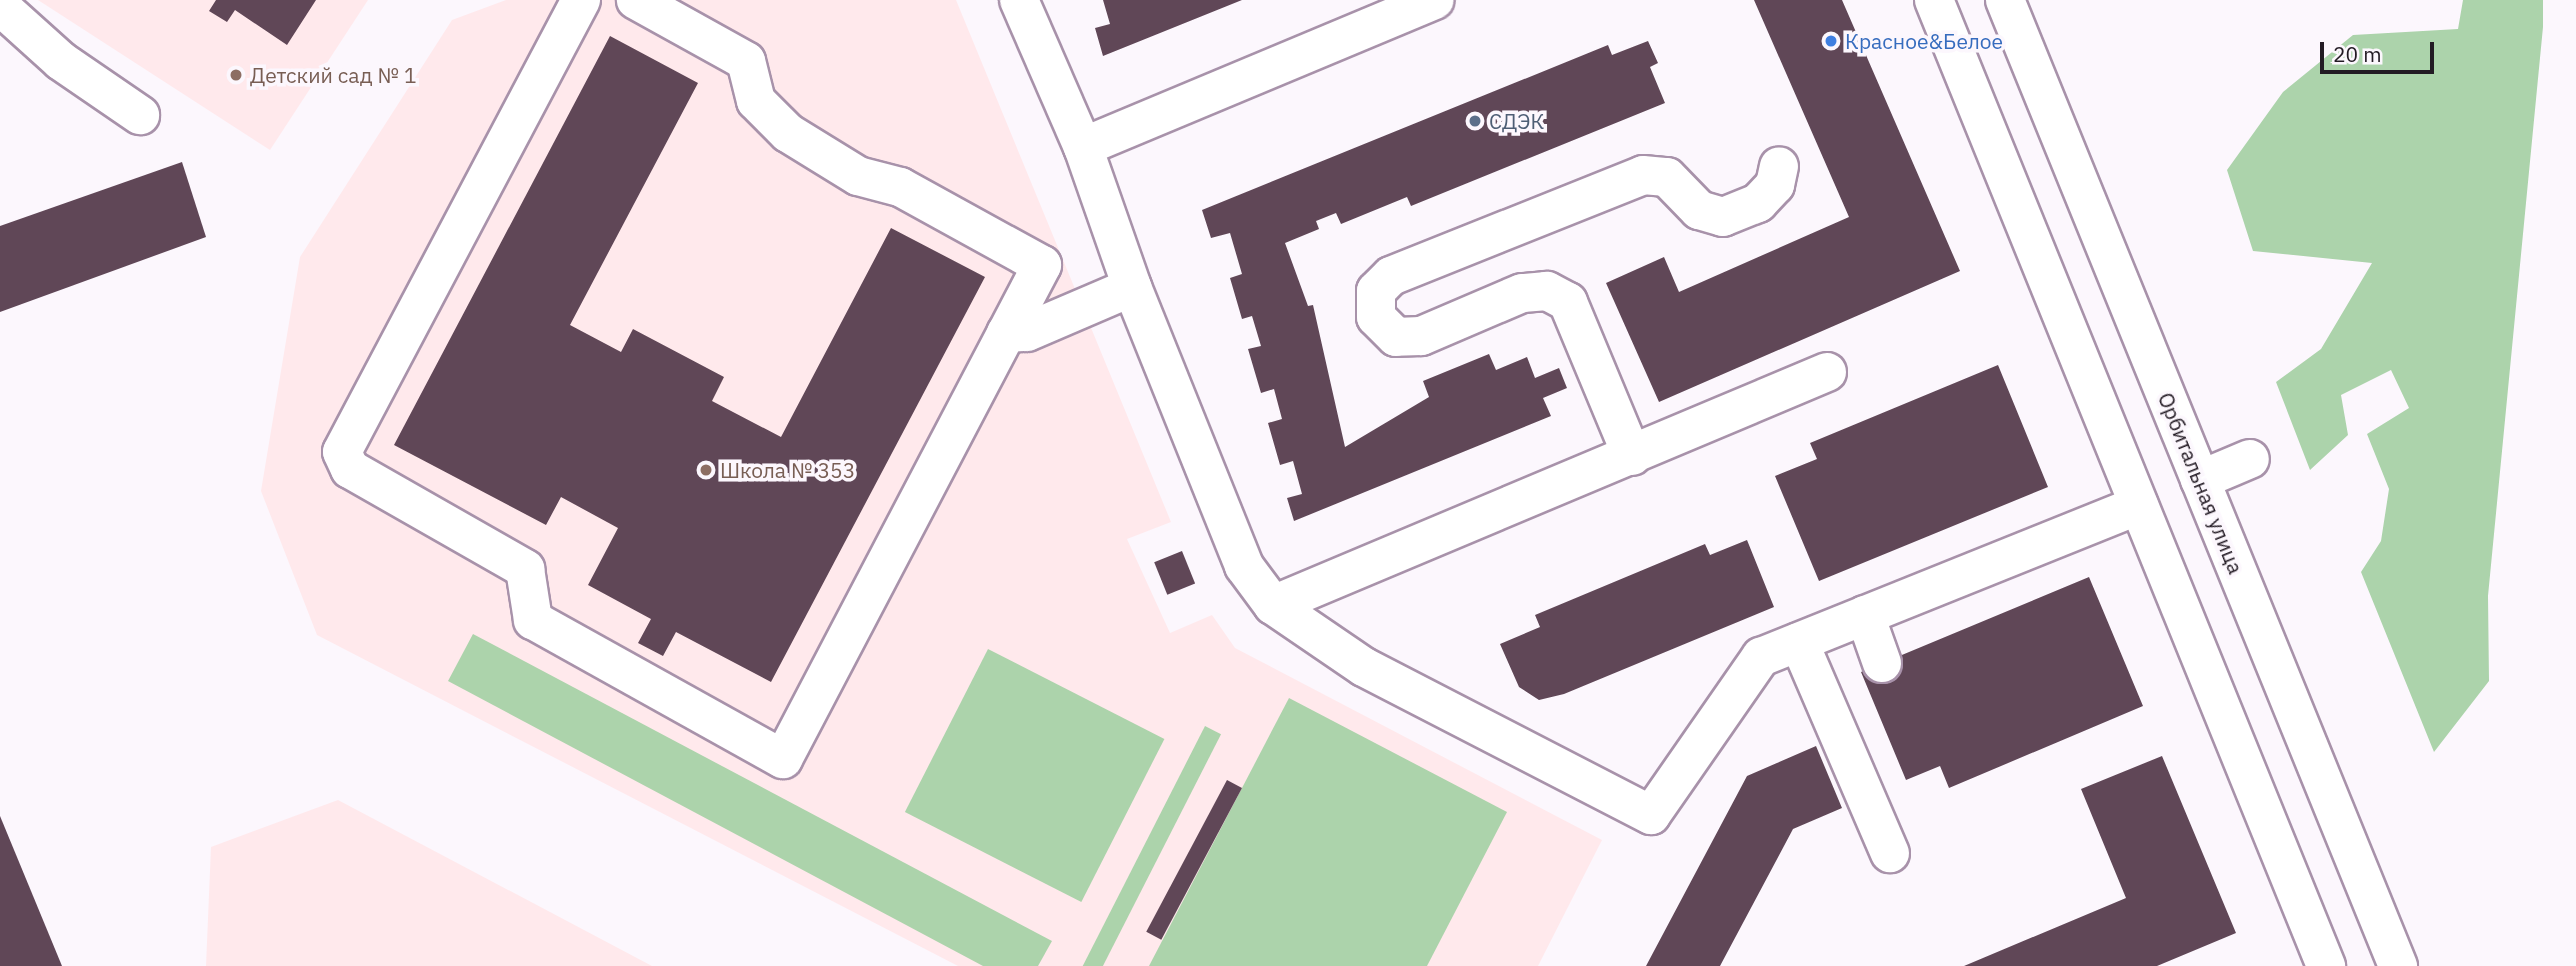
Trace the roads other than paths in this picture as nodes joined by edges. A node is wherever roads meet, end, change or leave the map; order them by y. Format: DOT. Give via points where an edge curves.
graph roads {
  1 [pos="581,0"];
  2 [pos="636,0"];
  3 [pos="1019,0"];
  4 [pos="1435,0"];
  5 [pos="1934,0"];
  6 [pos="2005,0"];
  7 [pos="0,6"];
  8 [pos="140,115"];
  9 [pos="1083,146"];
  10 [pos="1779,166"];
  11 [pos="1132,287"];
  12 [pos="1006,333"];
  13 [pos="1827,372"];
  14 [pos="1633,456"];
  15 [pos="2249,459"];
  16 [pos="2200,480"];
  17 [pos="2139,505"];
  18 [pos="1273,605"];
  19 [pos="1864,614"];
  20 [pos="1799,642"];
  21 [pos="1882,663"];
  22 [pos="1890,853"];
  23 [pos="2326,966"];
  24 [pos="2398,966"];
  1 -- 12 [label="street" via="342,452 350,469 525,569 533,620 783,759"];
  2 -- 12 [label="street" via="746,61 756,101 788,133 858,176 900,187 1042,265"];
  3 -- 9 [label="street"];
  4 -- 9 [label="street"];
  5 -- 17 [label="street"];
  6 -- 16 [label="street, Орбитальная улица"];
  7 -- 8 [label="street" via="61,61"];
  9 -- 11 [label="street"];
  10 -- 14 [label="street" via="1775,185 1758,203 1723,217 1699,211 1667,177 1643,175 1391,276 1377,291 1376,317 1396,337 1421,336 1522,293 1546,291 1568,302"];
  11 -- 12 [label="street" via="1027,332"];
  11 -- 18 [label="street" via="1244,566"];
  13 -- 14 [label="street"];
  14 -- 18 [label="street"];
  15 -- 16 [label="street"];
  16 -- 24 [label="street, Орбитальная улица"];
  17 -- 19 [label="street"];
  17 -- 23 [label="street"];
  18 -- 20 [label="street" via="1364,667 1651,815 1761,657"];
  19 -- 20 [label="street"];
  19 -- 21 [label="street"];
  20 -- 22 [label="street"];
}
